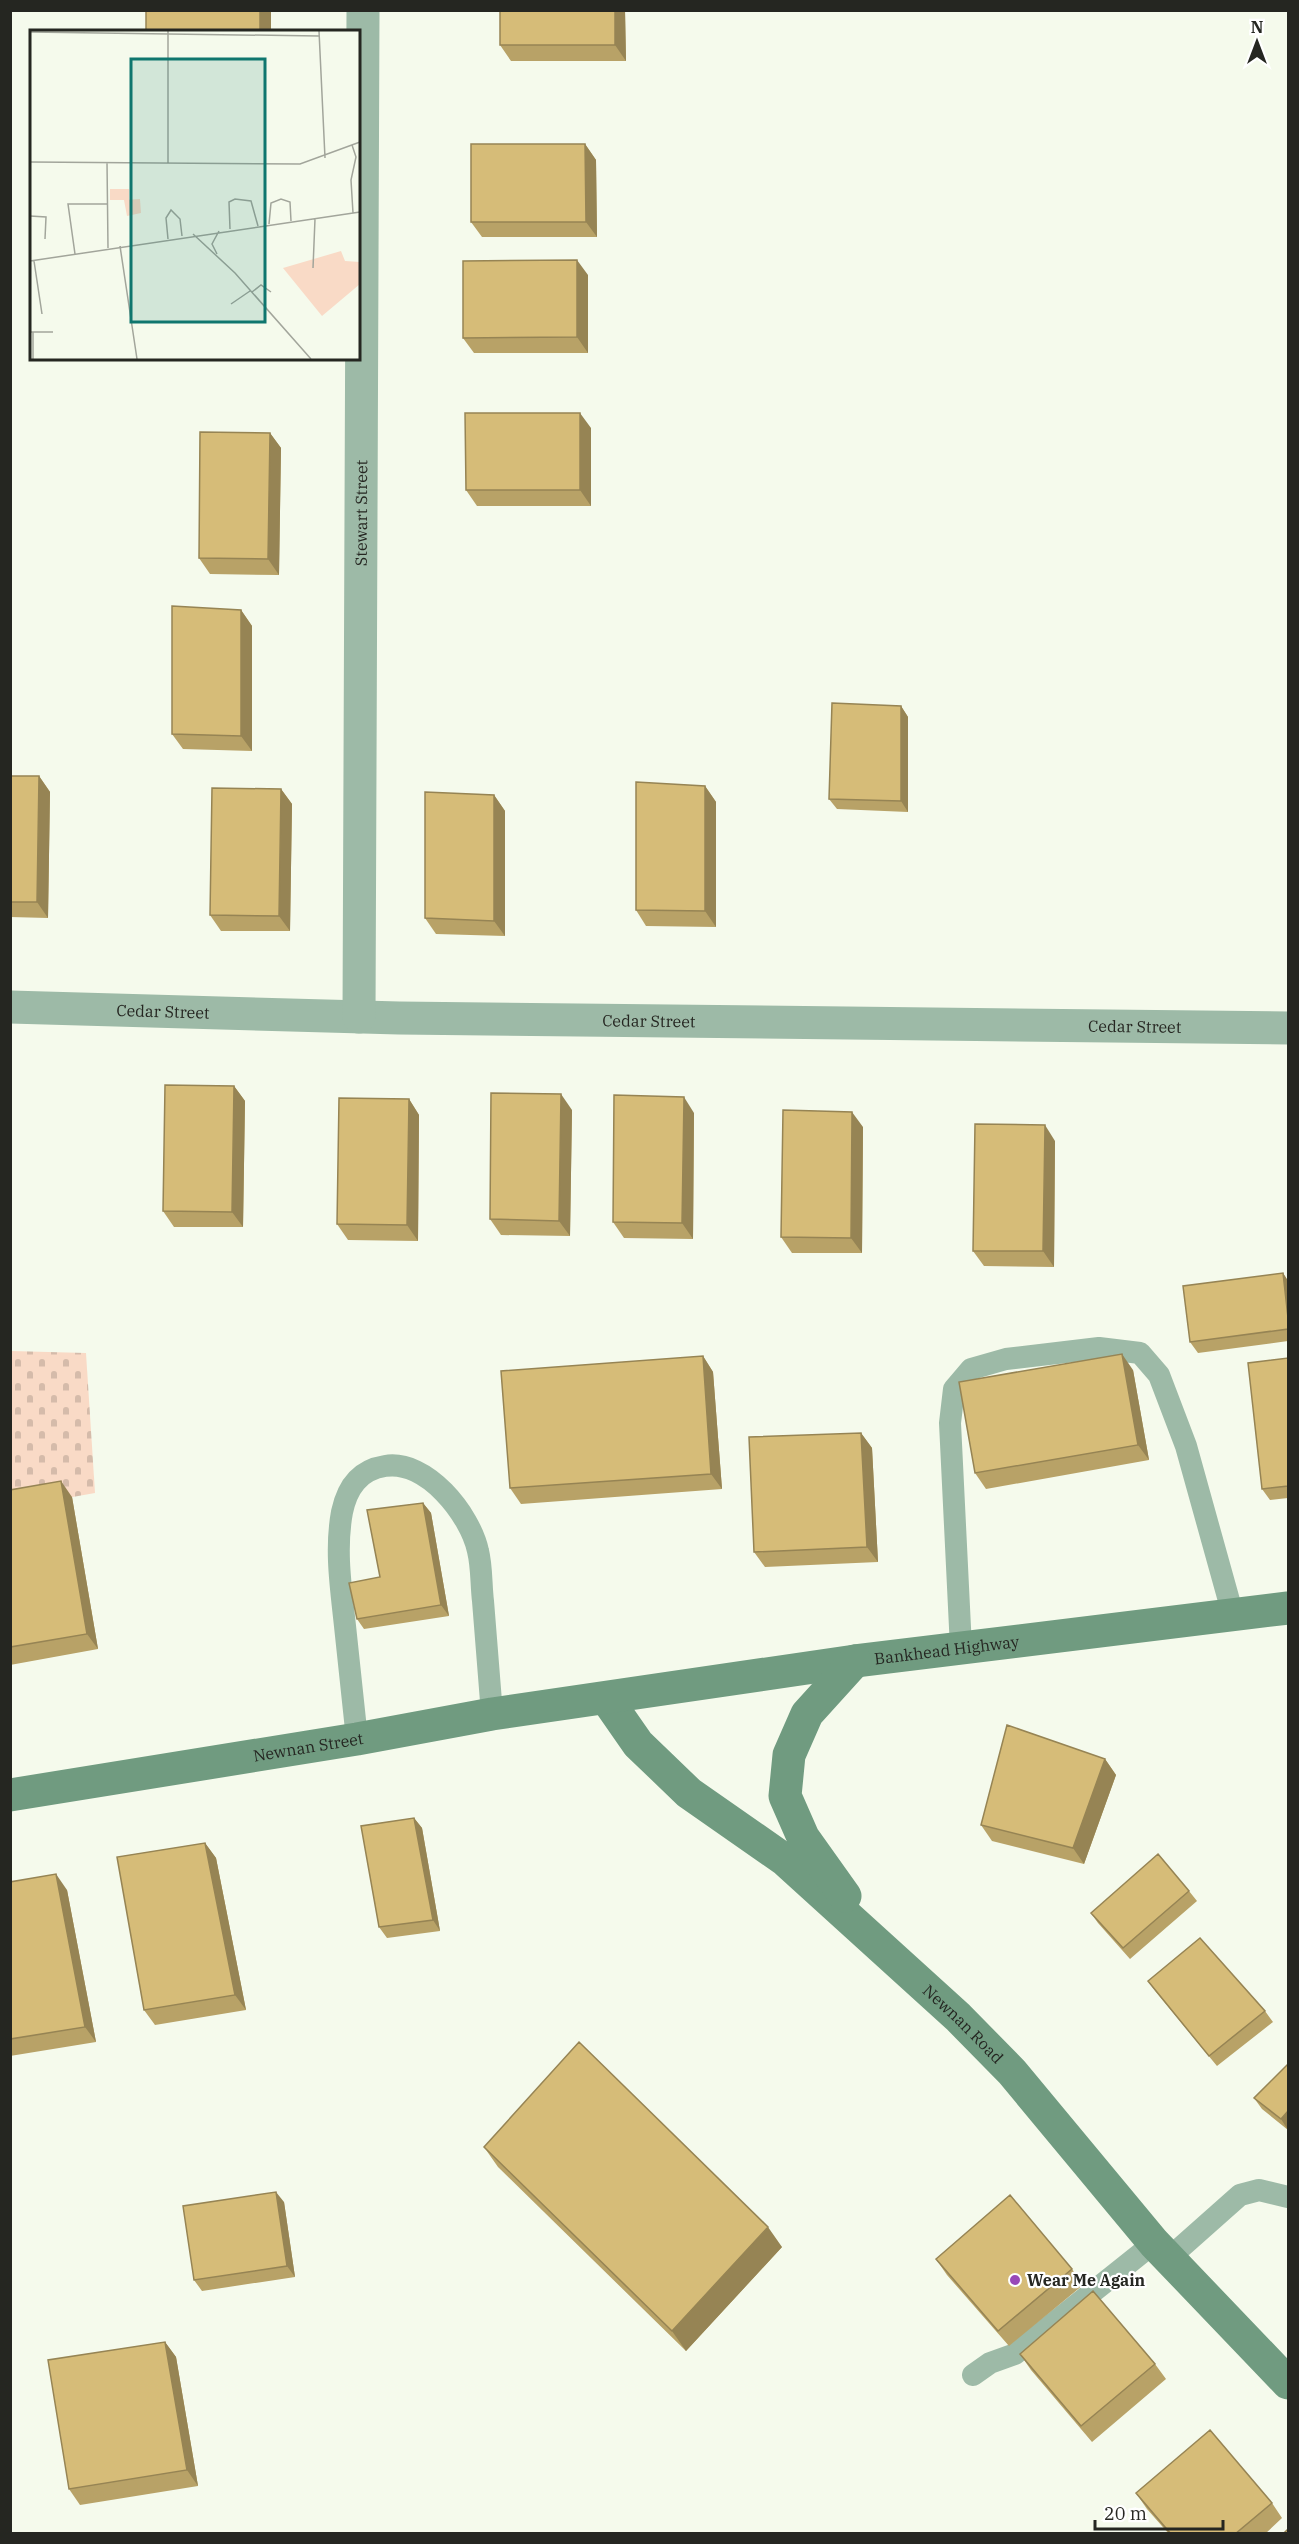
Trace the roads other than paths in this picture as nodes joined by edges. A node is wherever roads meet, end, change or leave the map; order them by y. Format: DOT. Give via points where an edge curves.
graph roads {
  1 [pos="363,10"];
  2 [pos="10,1007"];
  3 [pos="359,1017"];
  4 [pos="1288,1028"];
  5 [pos="1288,1608"];
  6 [pos="1233,1615"];
  7 [pos="961,1648"];
  8 [pos="855,1661"];
  9 [pos="606,1698"];
  10 [pos="492,1714"];
  11 [pos="357,1739"];
  12 [pos="10,1795"];
  13 [pos="879,1944"];
  14 [pos="1288,2196"];
  15 [pos="1162,2251"];
  16 [pos="972,2375"];
  17 [pos="1288,2383"];
  1 -- 3 [label="street, Stewart Street"];
  2 -- 3 [label="street, Cedar Street"];
  3 -- 4 [label="street, Cedar Street"];
  5 -- 6 [label="main road, Bankhead Highway"];
  6 -- 7 [label="main road, Bankhead Highway"];
  6 -- 7 [label="lane" via="1186,1446 1159,1375 1140,1353 1099,1348 1006,1359 971,1369 954,1389 950,1423"];
  7 -- 8 [label="main road, Bankhead Highway"];
  8 -- 9 [label="main road, Bankhead Highway"];
  8 -- 13 [label="main road" via="807,1714 789,1755 785,1796 803,1837"];
  9 -- 10 [label="main road, Newnan Street"];
  9 -- 13 [label="main road, Newnan Road" via="638,1743 689,1793 785,1860"];
  10 -- 11 [label="main road, Newnan Street"];
  10 -- 11 [label="lane" via="478,1550 466,1522 427,1477 406,1465 384,1466 363,1473 352,1484 342,1511 339,1540"];
  11 -- 12 [label="main road, Newnan Street"];
  13 -- 15 [label="main road, Newnan Road" via="1012,2072"];
  14 -- 15 [label="lane" via="1259,2190 1240,2195"];
  15 -- 16 [label="lane" via="1015,2354"];
  15 -- 17 [label="main road, Newnan Road"];
}
